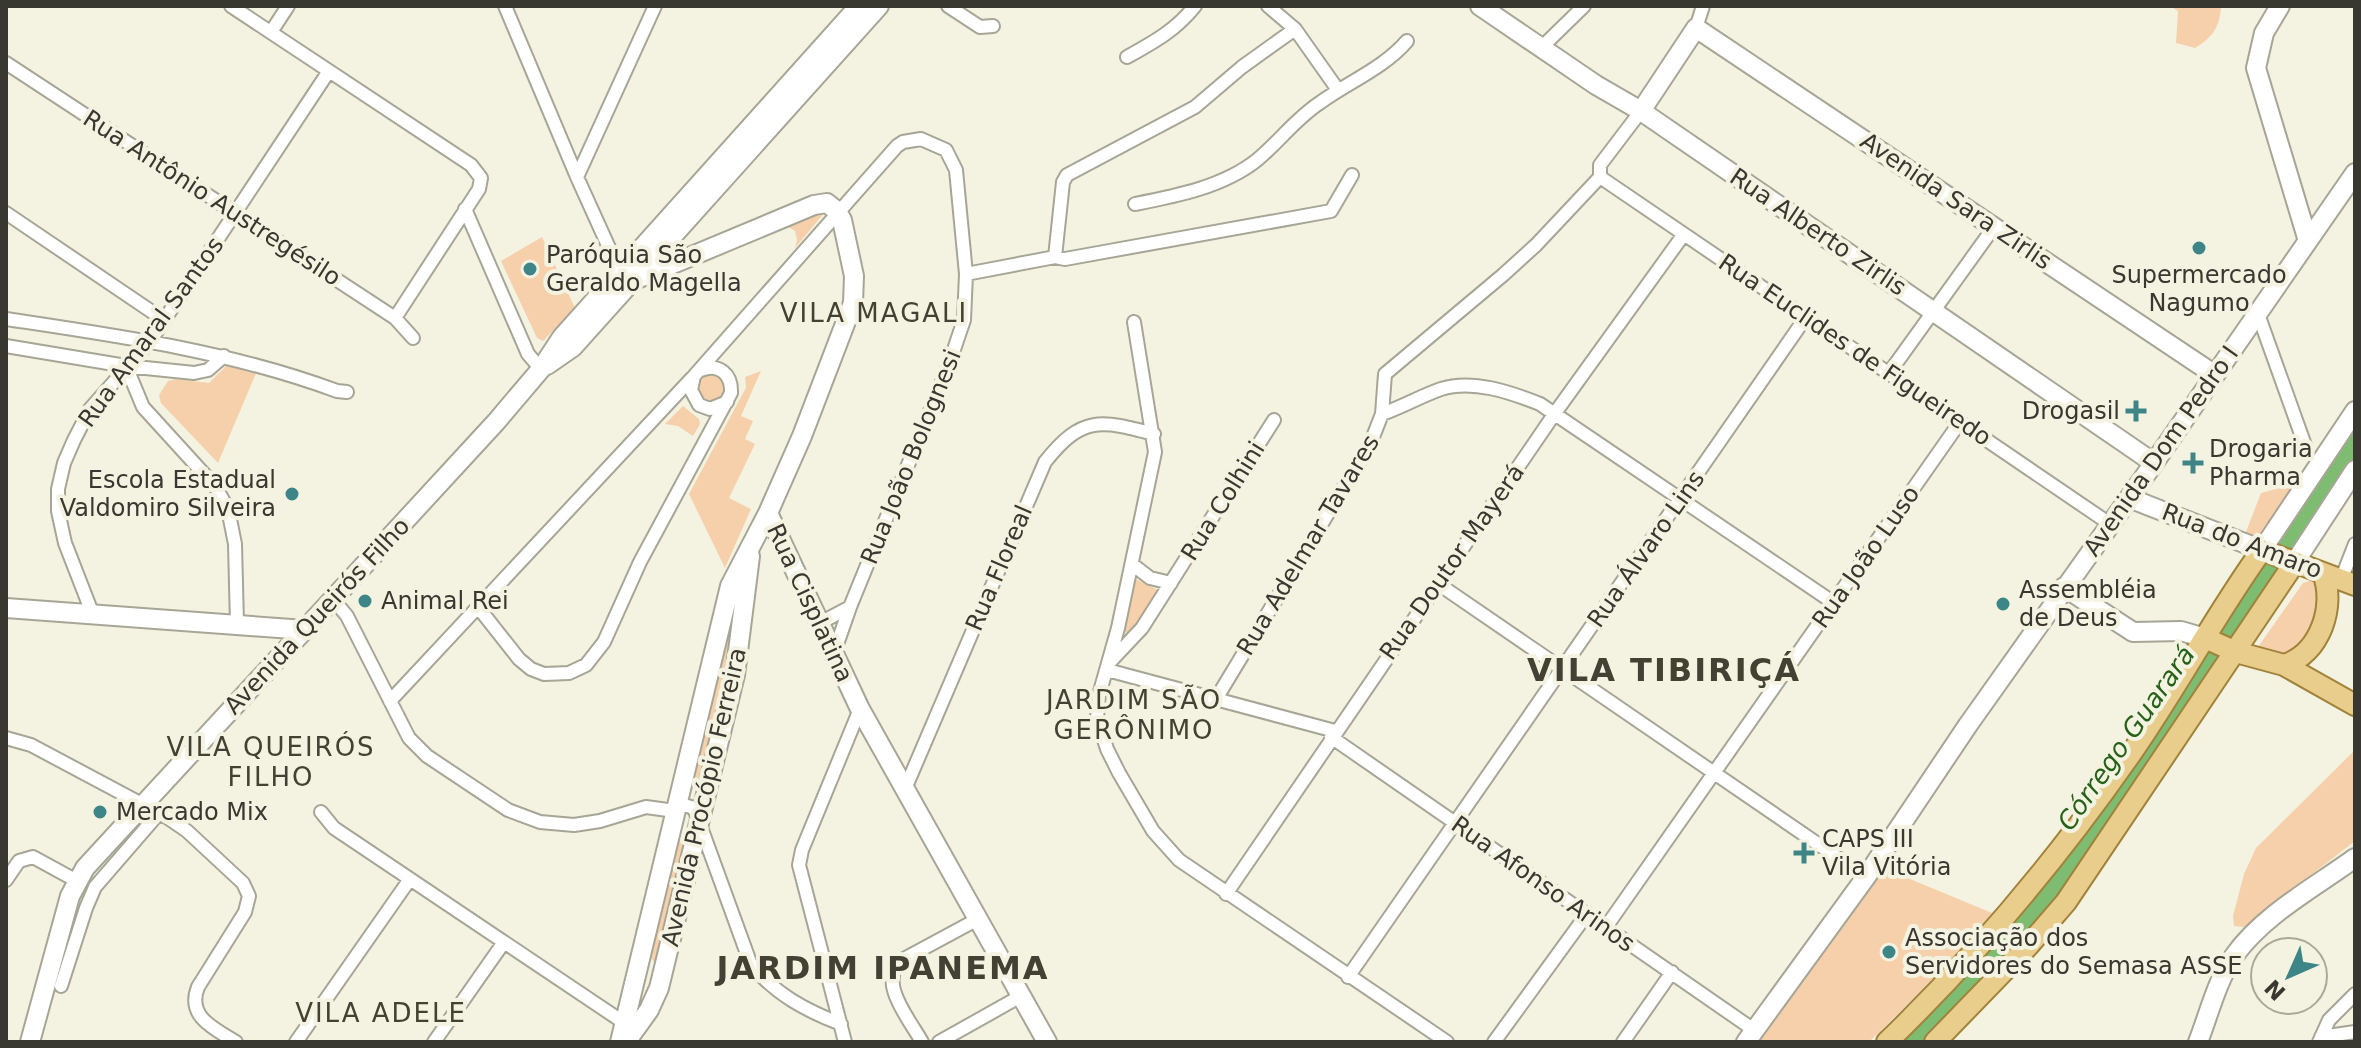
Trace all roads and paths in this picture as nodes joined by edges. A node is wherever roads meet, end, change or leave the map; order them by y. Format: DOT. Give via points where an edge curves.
graph roads {
  1 [pos="231,6"];
  2 [pos="288,6"];
  3 [pos="505,6"];
  4 [pos="655,6"];
  5 [pos="859,6"];
  6 [pos="879,6"];
  7 [pos="948,6"];
  8 [pos="1195,6"];
  9 [pos="1268,6"];
  10 [pos="1480,6"];
  11 [pos="1584,6"];
  12 [pos="1703,6"];
  13 [pos="2280,6"];
  14 [pos="993,26"];
  15 [pos="1696,28"];
  16 [pos="1295,29"];
  17 [pos="271,32"];
  18 [pos="1407,41"];
  19 [pos="1541,48"];
  20 [pos="1127,57"];
  21 [pos="6,63"];
  22 [pos="329,71"];
  23 [pos="809,73"];
  24 [pos="1338,90"];
  25 [pos="1641,111"];
  26 [pos="2355,173"];
  27 [pos="1352,175"];
  28 [pos="577,177"];
  29 [pos="1600,177"];
  30 [pos="1135,204"];
  31 [pos="465,209"];
  32 [pos="837,211"];
  33 [pos="6,213"];
  34 [pos="235,213"];
  35 [pos="1994,227"];
  36 [pos="1684,234"];
  37 [pos="2308,241"];
  38 [pos="654,245"];
  39 [pos="1055,257"];
  40 [pos="678,263"];
  41 [pos="966,274"];
  42 [pos="626,277"];
  43 [pos="1933,310"];
  44 [pos="2258,314"];
  45 [pos="1806,317"];
  46 [pos="395,318"];
  47 [pos="6,319"];
  48 [pos="164,320"];
  49 [pos="1134,322"];
  50 [pos="88,331"];
  51 [pos="413,338"];
  52 [pos="151,340"];
  53 [pos="6,346"];
  54 [pos="719,348"];
  55 [pos="224,356"];
  56 [pos="83,358"];
  57 [pos="126,366"];
  58 [pos="541,369"];
  59 [pos="722,371"];
  60 [pos="1889,373"];
  61 [pos="696,374"];
  62 [pos="2215,375"];
  63 [pos="347,392"];
  64 [pos="677,394"];
  65 [pos="692,396"];
  66 [pos="727,402"];
  67 [pos="704,408"];
  68 [pos="2355,411"];
  69 [pos="1555,413"];
  70 [pos="1382,414"];
  71 [pos="1274,420"];
  72 [pos="1960,422"];
  73 [pos="710,429"];
  74 [pos="1154,434"];
  75 [pos="2306,448"];
  76 [pos="2154,463"];
  77 [pos="2355,470"];
  78 [pos="2129,498"];
  79 [pos="1681,499"];
  80 [pos="768,513"];
  81 [pos="2110,524"];
  82 [pos="752,542"];
  83 [pos="2355,544"];
  84 [pos="2279,556"];
  85 [pos="1132,564"];
  86 [pos="2340,579"];
  87 [pos="1171,583"];
  88 [pos="1437,583"];
  89 [pos="2064,587"];
  90 [pos="333,599"];
  91 [pos="1834,603"];
  92 [pos="11,607"];
  93 [pos="478,607"];
  94 [pos="850,607"];
  95 [pos="93,615"];
  96 [pos="820,623"];
  97 [pos="246,625"];
  98 [pos="305,630"];
  99 [pos="2220,645"];
  100 [pos="284,652"];
  101 [pos="834,653"];
  102 [pos="2284,665"];
  103 [pos="1108,667"];
  104 [pos="1562,669"];
  105 [pos="1216,699"];
  106 [pos="390,701"];
  107 [pos="2355,705"];
  108 [pos="860,709"];
  109 [pos="1333,734"];
  110 [pos="6,738"];
  111 [pos="1715,774"];
  112 [pos="905,789"];
  113 [pos="143,804"];
  114 [pos="675,811"];
  115 [pos="321,812"];
  116 [pos="159,813"];
  117 [pos="699,822"];
  118 [pos="1455,823"];
  119 [pos="2355,858"];
  120 [pos="1866,877"];
  121 [pos="410,879"];
  122 [pos="6,880"];
  123 [pos="77,881"];
  124 [pos="1226,894"];
  125 [pos="1587,914"];
  126 [pos="978,919"];
  127 [pos="1606,927"];
  128 [pos="504,942"];
  129 [pos="1672,972"];
  130 [pos="1348,977"];
  131 [pos="61,986"];
  132 [pos="2355,994"];
  133 [pos="1021,996"];
  134 [pos="841,1024"];
  135 [pos="628,1031"];
  136 [pos="2355,1032"];
  137 [pos="1750,1036"];
  138 [pos="2320,1039"];
  139 [pos="30,1042"];
  140 [pos="236,1042"];
  141 [pos="296,1042"];
  142 [pos="434,1042"];
  143 [pos="620,1042"];
  144 [pos="845,1042"];
  145 [pos="922,1042"];
  146 [pos="939,1042"];
  147 [pos="1047,1042"];
  148 [pos="1447,1042"];
  149 [pos="1494,1042"];
  150 [pos="1623,1042"];
  151 [pos="1887,1042"];
  152 [pos="1935,1042"];
  153 [pos="2198,1042"];
  1 -- 17 [label="street"];
  2 -- 17 [label="street"];
  3 -- 28 [label="street"];
  4 -- 28 [label="street"];
  5 -- 23 [label="street, Avenida Queirós Filho"];
  6 -- 23 [label="street, Avenida Queirós Filho"];
  7 -- 14 [label="street" via="980,27"];
  8 -- 20 [label="street" via="1164,37"];
  9 -- 16 [label="street"];
  10 -- 19 [label="street, Rua Alberto Zirlis"];
  11 -- 19 [label="street"];
  12 -- 15 [label="street"];
  13 -- 37 [label="street" via="2264,33 2256,68"];
  15 -- 25 [label="street"];
  15 -- 35 [label="street, Avenida Sara Zirlis"];
  16 -- 24 [label="street"];
  16 -- 39 [label="street" via="1195,107 1067,175"];
  17 -- 22 [label="street"];
  18 -- 24 [label="street"];
  19 -- 25 [label="street, Rua Alberto Zirlis"];
  21 -- 34 [label="street, Rua Antônio Austregésilo"];
  22 -- 31 [label="street" via="471,165 482,181"];
  22 -- 34 [label="street, Rua Amaral Santos"];
  23 -- 38 [label="street, Avenida Queirós Filho"];
  24 -- 30 [label="street" via="1244,169 1176,196"];
  25 -- 29 [label="street, Rua Adelmar Tavares" via="1600,165"];
  25 -- 43 [label="street, Rua Alberto Zirlis"];
  26 -- 37 [label="street, Avenida Dom Pedro I"];
  27 -- 39 [label="street" via="1331,211"];
  28 -- 42 [label="street"];
  29 -- 36 [label="street, Rua Euclides de Figueiredo"];
  29 -- 70 [label="street, Rua Adelmar Tavares" via="1503,275 1392,366 1382,384"];
  31 -- 46 [label="street"];
  31 -- 58 [label="street" via="528,354"];
  32 -- 40 [label="street" via="827,203 814,205"];
  32 -- 41 [label="street, Rua João Bolognesi" via="897,146 911,139 930,141 946,150 956,170"];
  32 -- 54 [label="street, Rua João Bolognesi"];
  32 -- 80 [label="street, Rua Cisplatina" via="854,276 853,303"];
  33 -- 48 [label="street"];
  34 -- 46 [label="street, Rua Antônio Austregésilo"];
  34 -- 48 [label="street, Rua Amaral Santos"];
  35 -- 43 [label="street"];
  35 -- 62 [label="street, Avenida Sara Zirlis"];
  36 -- 45 [label="street, Rua Euclides de Figueiredo"];
  36 -- 69 [label="street, Rua Doutor Mayerá"];
  37 -- 44 [label="street, Avenida Dom Pedro I"];
  38 -- 40 [label="street"];
  38 -- 42 [label="street, Avenida Queirós Filho"];
  39 -- 41 [label="street"];
  40 -- 42 [label="street"];
  41 -- 94 [label="street, Rua João Bolognesi" via="961,333"];
  42 -- 58 [label="street, Avenida Queirós Filho" via="568,352"];
  43 -- 60 [label="street"];
  43 -- 76 [label="street, Rua Alberto Zirlis"];
  44 -- 62 [label="street, Avenida Dom Pedro I"];
  44 -- 75 [label="street"];
  45 -- 60 [label="street, Rua Euclides de Figueiredo"];
  45 -- 79 [label="street, Rua Álvaro Lins"];
  46 -- 51 [label="street, Rua Antônio Austregésilo"];
  47 -- 50 [label="street"];
  48 -- 52 [label="street, Rua Amaral Santos"];
  49 -- 74 [label="street"];
  50 -- 52 [label="street"];
  50 -- 56 [label="street"];
  52 -- 55 [label="street"];
  52 -- 57 [label="street, Rua Amaral Santos"];
  53 -- 56 [label="street"];
  54 -- 59 [label="street"];
  54 -- 61 [label="street, Rua João Bolognesi"];
  55 -- 57 [label="street" via="202,373"];
  55 -- 63 [label="street"];
  56 -- 57 [label="street"];
  57 -- 95 [label="street, Rua Amaral Santos" via="90,409 64,463 58,489 65,543"];
  57 -- 97 [label="street" via="143,407 215,486 228,509"];
  58 -- 90 [label="street, Avenida Queirós Filho"];
  59 -- 61 [label="street" via="712,367"];
  59 -- 66 [label="street" via="732,388"];
  60 -- 72 [label="street, Rua Euclides de Figueiredo"];
  61 -- 64 [label="street, Rua João Bolognesi"];
  61 -- 65 [label="street"];
  62 -- 76 [label="street, Avenida Dom Pedro I"];
  64 -- 65 [label="street"];
  64 -- 93 [label="street, Rua João Bolognesi"];
  65 -- 67 [label="street"];
  66 -- 67 [label="street"];
  66 -- 73 [label="street"];
  67 -- 73 [label="street"];
  68 -- 84 [label="street"];
  69 -- 70 [label="street" via="1509,393 1461,386"];
  69 -- 79 [label="street"];
  69 -- 88 [label="street, Rua Doutor Mayerá"];
  70 -- 105 [label="street, Rua Adelmar Tavares" via="1371,442"];
  71 -- 87 [label="street, Rua Colhini"];
  72 -- 81 [label="street, Rua Euclides de Figueiredo"];
  72 -- 91 [label="street, Rua João Luso"];
  73 -- 93 [label="street" via="604,642 586,665 569,673 531,669"];
  74 -- 85 [label="street" via="1154,463"];
  74 -- 112 [label="street, Rua Floreal" via="1099,422 1084,427 1045,462"];
  76 -- 78 [label="street, Avenida Dom Pedro I"];
  77 -- 84 [label="street"];
  78 -- 81 [label="street, Avenida Dom Pedro I"];
  78 -- 84 [label="street, Rua do Amaro"];
  79 -- 91 [label="street"];
  79 -- 104 [label="street, Rua Álvaro Lins"];
  80 -- 82 [label="street, Avenida Procópio Ferreira"];
  80 -- 96 [label="street, Rua Cisplatina"];
  81 -- 89 [label="street, Avenida Dom Pedro I"];
  82 -- 114 [label="street, Avenida Procópio Ferreira" via="730,586"];
  82 -- 117 [label="street, Avenida Procópio Ferreira" via="735,675"];
  83 -- 86 [label="street"];
  84 -- 86 [label="main road, Rua do Amaro"];
  84 -- 99 [label="main road"];
  84 -- 99 [label="main road"];
  85 -- 87 [label="street, Rua Colhini" via="1150,578"];
  85 -- 103 [label="street"];
  86 -- 102 [label="main road" via="2328,585 2328,609 2310,650"];
  87 -- 103 [label="street, Rua Colhini"];
  88 -- 104 [label="street"];
  88 -- 109 [label="street, Rua Doutor Mayerá"];
  89 -- 99 [label="street" via="2133,632 2181,631"];
  89 -- 120 [label="street, Avenida Dom Pedro I"];
  90 -- 98 [label="street, Avenida Queirós Filho"];
  90 -- 106 [label="street"];
  91 -- 111 [label="street, Rua João Luso"];
  92 -- 95 [label="street"];
  93 -- 106 [label="street, Rua João Bolognesi"];
  94 -- 96 [label="street"];
  94 -- 101 [label="street, Rua João Bolognesi"];
  95 -- 97 [label="street"];
  96 -- 101 [label="street, Rua Cisplatina"];
  97 -- 98 [label="street"];
  97 -- 100 [label="street"];
  98 -- 100 [label="street, Avenida Queirós Filho"];
  99 -- 102 [label="main road"];
  99 -- 151 [label="main road" via="2044,870 1968,960"];
  99 -- 152 [label="main road" via="2055,915"];
  100 -- 113 [label="street, Avenida Queirós Filho"];
  101 -- 108 [label="street, Rua Cisplatina"];
  102 -- 107 [label="main road"];
  103 -- 105 [label="street, Rua Afonso Arinos"];
  103 -- 124 [label="street" via="1097,706 1107,749 1161,841"];
  104 -- 111 [label="street"];
  104 -- 118 [label="street, Rua Álvaro Lins"];
  105 -- 109 [label="street, Rua Afonso Arinos"];
  106 -- 114 [label="street" via="417,748 518,815 574,825 646,807"];
  108 -- 112 [label="street, Rua Cisplatina"];
  108 -- 134 [label="street" via="799,865"];
  109 -- 118 [label="street, Rua Afonso Arinos"];
  109 -- 124 [label="street, Rua Doutor Mayerá"];
  110 -- 113 [label="street" via="31,745"];
  111 -- 120 [label="street"];
  111 -- 127 [label="street, Rua João Luso"];
  112 -- 126 [label="street, Rua Cisplatina"];
  113 -- 116 [label="street"];
  113 -- 123 [label="street, Avenida Queirós Filho"];
  114 -- 117 [label="street" via="682,827"];
  114 -- 135 [label="street, Avenida Procópio Ferreira"];
  115 -- 121 [label="street" via="334,828"];
  116 -- 131 [label="street" via="95,887"];
  116 -- 140 [label="street" via="187,831 248,889 245,912 194,1000 203,1021"];
  117 -- 134 [label="street" via="756,970 797,1005"];
  117 -- 135 [label="street, Avenida Procópio Ferreira" via="659,988 649,1010"];
  118 -- 125 [label="street, Rua Afonso Arinos"];
  118 -- 130 [label="street, Rua Álvaro Lins"];
  119 -- 153 [label="street" via="2242,945 2227,967"];
  120 -- 137 [label="street, Avenida Dom Pedro I"];
  121 -- 128 [label="street"];
  121 -- 141 [label="street"];
  122 -- 123 [label="street" via="19,861 33,857"];
  123 -- 139 [label="street, Avenida Queirós Filho"];
  124 -- 130 [label="street"];
  125 -- 127 [label="street, Rua Afonso Arinos"];
  125 -- 149 [label="street"];
  126 -- 133 [label="street, Rua Cisplatina"];
  126 -- 145 [label="street" via="894,967 893,990"];
  127 -- 129 [label="street, Rua Afonso Arinos"];
  128 -- 135 [label="street"];
  128 -- 142 [label="street"];
  129 -- 137 [label="street, Rua Afonso Arinos"];
  129 -- 150 [label="street"];
  130 -- 148 [label="street"];
  132 -- 138 [label="street" via="2329,1020"];
  133 -- 146 [label="street"];
  133 -- 147 [label="street, Rua Cisplatina"];
  134 -- 144 [label="street"];
  135 -- 143 [label="street, Avenida Procópio Ferreira"];
  136 -- 138 [label="street"];
}
